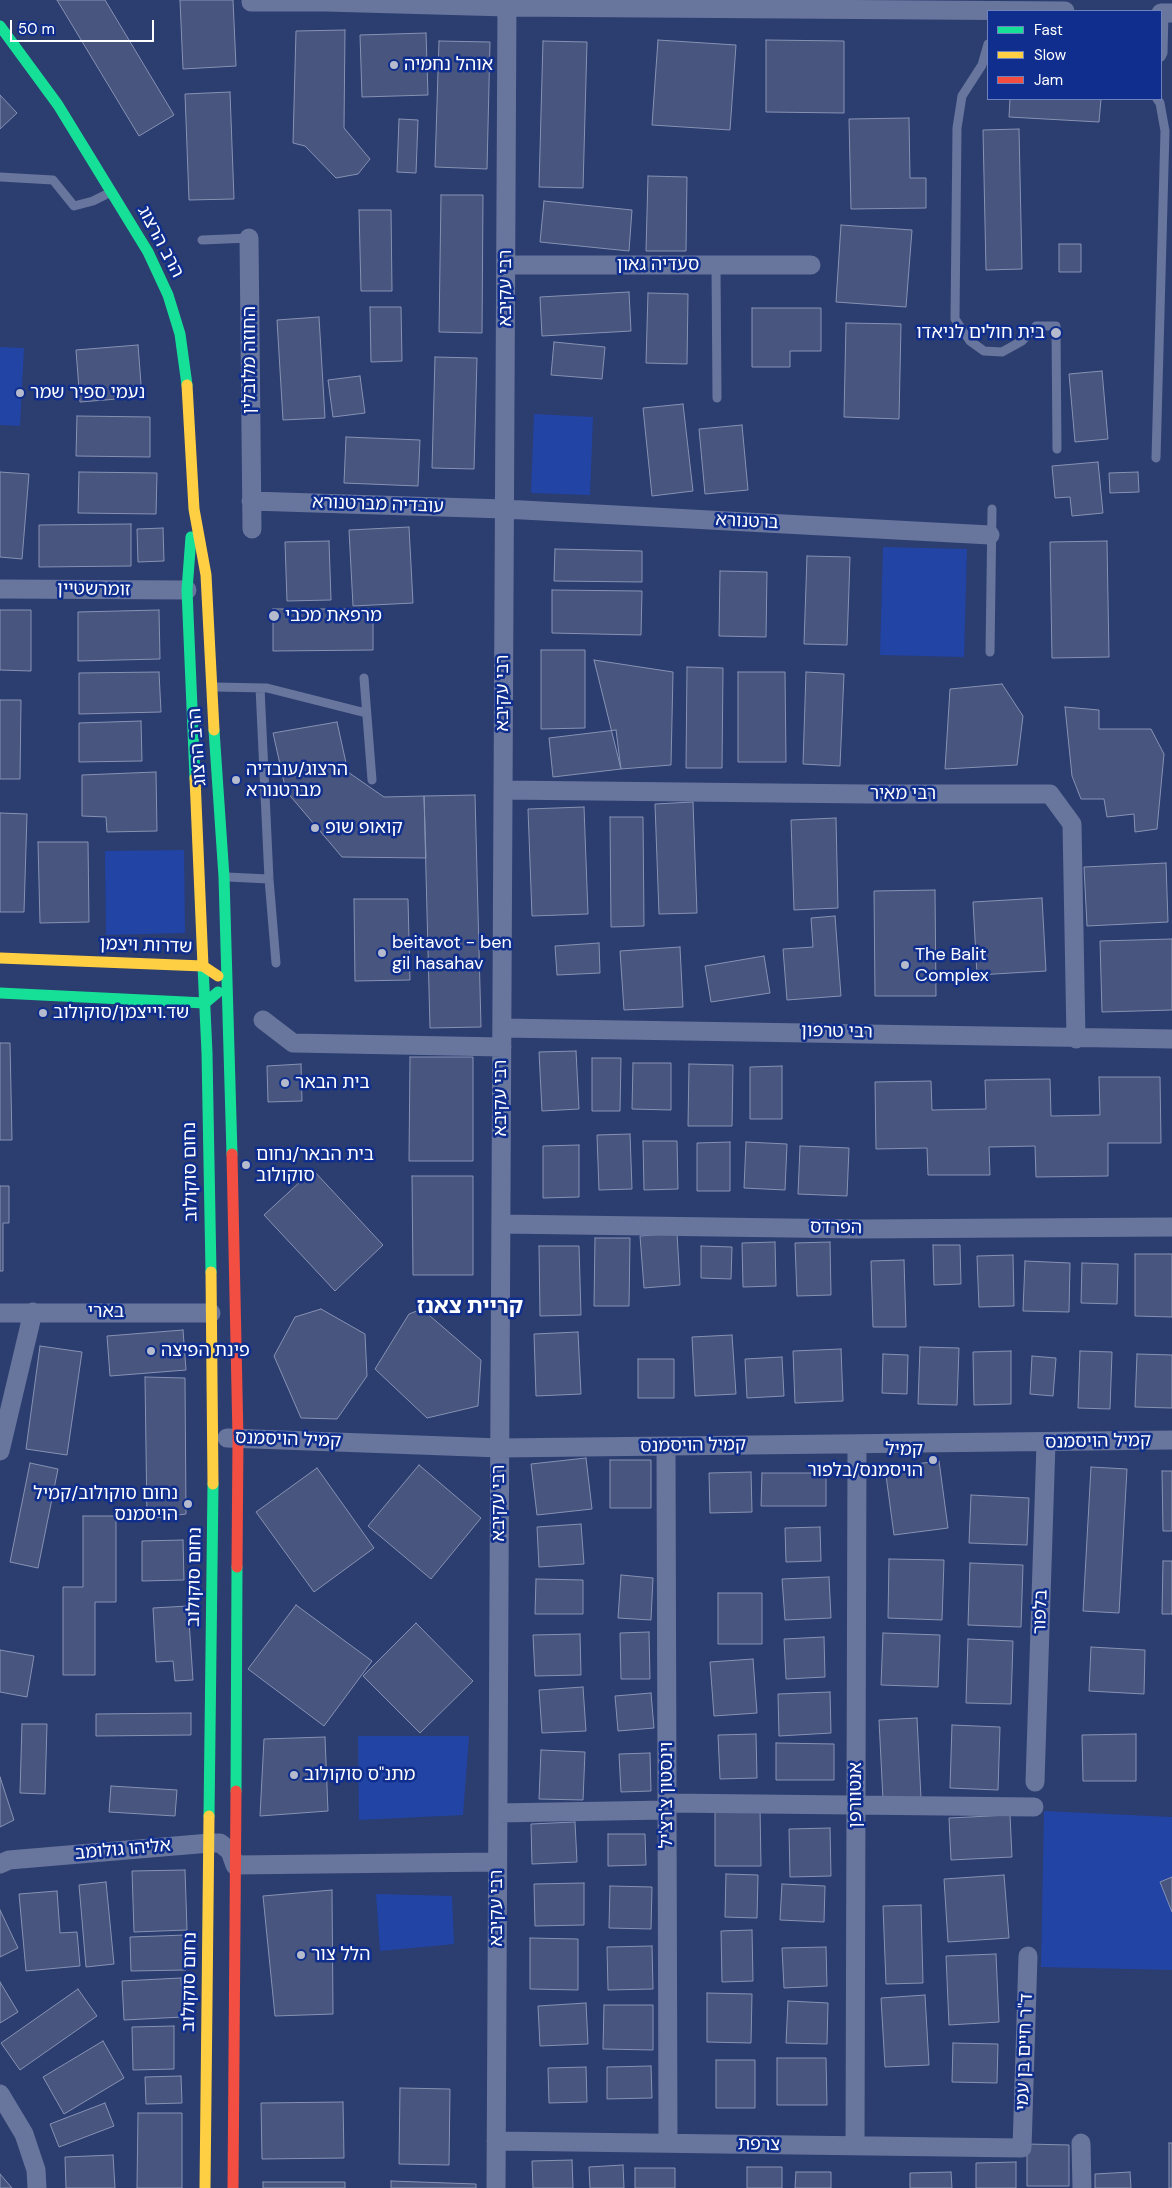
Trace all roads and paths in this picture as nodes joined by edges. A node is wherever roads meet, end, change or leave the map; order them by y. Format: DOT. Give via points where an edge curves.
graph roads {
  1 [pos="362,1"];
  2 [pos="251,2"];
  3 [pos="915,3"];
  4 [pos="507,4"];
  5 [pos="987,11"];
  6 [pos="1166,13"];
  7 [pos="0,26"];
  8 [pos="987,51"];
  9 [pos="1162,54"];
  10 [pos="985,66"];
  11 [pos="1158,100"];
  12 [pos="0,177"];
  13 [pos="111,191"];
  14 [pos="249,238"];
  15 [pos="202,240"];
  16 [pos="506,265"];
  17 [pos="716,265"];
  18 [pos="811,265"];
  19 [pos="717,398"];
  20 [pos="1057,449"];
  21 [pos="1156,458"];
  22 [pos="251,502"];
  23 [pos="194,509"];
  24 [pos="504,509"];
  25 [pos="992,509"];
  26 [pos="252,529"];
  27 [pos="990,535"];
  28 [pos="0,589"];
  29 [pos="187,590"];
  30 [pos="990,652"];
  31 [pos="364,678"];
  32 [pos="211,687"];
  33 [pos="260,688"];
  34 [pos="366,713"];
  35 [pos="372,780"];
  36 [pos="503,790"];
  37 [pos="224,877"];
  38 [pos="270,879"];
  39 [pos="200,907"];
  40 [pos="192,934"];
  41 [pos="170,955"];
  42 [pos="0,958"];
  43 [pos="276,963"];
  44 [pos="150,964"];
  45 [pos="204,966"];
  46 [pos="228,984"];
  47 [pos="0,993"];
  48 [pos="143,1001"];
  49 [pos="206,1003"];
  50 [pos="171,1012"];
  51 [pos="263,1020"];
  52 [pos="502,1028"];
  53 [pos="196,1031"];
  54 [pos="1076,1039"];
  55 [pos="1172,1039"];
  56 [pos="502,1047"];
  57 [pos="208,1053"];
  58 [pos="500,1224"];
  59 [pos="1172,1227"];
  60 [pos="33,1312"];
  61 [pos="0,1313"];
  62 [pos="211,1313"];
  63 [pos="214,1438"];
  64 [pos="238,1438"];
  65 [pos="1172,1440"];
  66 [pos="1046,1443"];
  67 [pos="857,1445"];
  68 [pos="666,1447"];
  69 [pos="500,1448"];
  70 [pos="0,1451"];
  71 [pos="1035,1782"];
  72 [pos="667,1806"];
  73 [pos="856,1806"];
  74 [pos="1034,1807"];
  75 [pos="498,1813"];
  76 [pos="210,1842"];
  77 [pos="498,1862"];
  78 [pos="0,1864"];
  79 [pos="235,1865"];
  80 [pos="1028,1956"];
  81 [pos="0,2094"];
  82 [pos="496,2141"];
  83 [pos="1081,2143"];
  84 [pos="668,2144"];
  85 [pos="855,2146"];
  86 [pos="1022,2148"];
  87 [pos="37,2188"];
  88 [pos="205,2188"];
  89 [pos="233,2188"];
  90 [pos="496,2188"];
  91 [pos="1082,2188"];
  1 -- 2 [label="street"];
  1 -- 4 [label="street"];
  3 -- 4 [label="street"];
  3 -- 5 [label="street"];
  4 -- 16 [label="street, רבי עקיבא"];
  6 -- 9 [label="lane"];
  7 -- 13 [label="main road, הרב הרצוג" via="58,105"];
  8 -- 10 [label="lane"];
  10 -- 20 [label="lane" via="962,96 957,128 955,319 970,341 984,351 1002,352 1022,341 1036,326 1056,326"];
  11 -- 21 [label="lane" via="1165,131"];
  12 -- 13 [label="lane" via="53,180 74,206 93,201"];
  13 -- 23 [label="main road, הרב הרצוג" via="148,252 168,295 180,334 187,386"];
  14 -- 15 [label="lane, החוזה מלובלין"];
  14 -- 22 [label="street, החוזה מלובלין"];
  16 -- 17 [label="street, סעדיה גאון"];
  16 -- 24 [label="street, רבי עקיבא"];
  17 -- 18 [label="street, סעדיה גאון"];
  17 -- 19 [label="lane"];
  22 -- 24 [label="street, עובדיה מברטנורא"];
  22 -- 26 [label="street, החוזה מלובלין"];
  23 -- 29 [label="main road, הרב הרצוג"];
  23 -- 32 [label="main road, הרב הרצוג" via="206,575"];
  24 -- 27 [label="street, ברטנורא"];
  24 -- 36 [label="street, רבי עקיבא"];
  25 -- 27 [label="lane"];
  27 -- 30 [label="lane"];
  28 -- 29 [label="street, זומרשטיין"];
  29 -- 39 [label="main road, הרב הרצוג"];
  31 -- 34 [label="lane"];
  32 -- 33 [label="lane"];
  32 -- 37 [label="main road, הרב הרצוג"];
  33 -- 34 [label="lane"];
  33 -- 38 [label="lane"];
  34 -- 35 [label="lane"];
  36 -- 52 [label="street, רבי עקיבא"];
  36 -- 54 [label="street, רבי מאיר" via="1050,794 1072,824"];
  37 -- 38 [label="lane"];
  37 -- 46 [label="main road, הרב הרצוג"];
  38 -- 43 [label="lane"];
  39 -- 40 [label="main road"];
  39 -- 45 [label="main road, הרב הרצוג"];
  41 -- 44 [label="main road"];
  42 -- 44 [label="main road, שדרות ויצמן"];
  44 -- 45 [label="main road, שדרות ויצמן"];
  45 -- 46 [label="main road, שדרות ויצמן"];
  45 -- 49 [label="main road, נחום סוקולוב"];
  46 -- 49 [label="main road"];
  46 -- 64 [label="main road"];
  47 -- 48 [label="main road"];
  48 -- 49 [label="main road"];
  48 -- 50 [label="main road"];
  49 -- 57 [label="main road, נחום סוקולוב"];
  51 -- 56 [label="street" via="293,1043"];
  52 -- 54 [label="street, רבי טרפון"];
  52 -- 56 [label="street, רבי עקיבא"];
  53 -- 57 [label="main road"];
  54 -- 55 [label="street, רבי טרפון"];
  56 -- 58 [label="street, רבי עקיבא"];
  57 -- 62 [label="main road, נחום סוקולוב"];
  58 -- 59 [label="street, הפרדס" via="859,1229"];
  58 -- 69 [label="street, רבי עקיבא"];
  60 -- 61 [label="street, בארי"];
  60 -- 62 [label="street, בארי"];
  60 -- 70 [label="street"];
  62 -- 63 [label="main road, נחום סוקולוב"];
  63 -- 64 [label="street, קמיל הויסמנס"];
  63 -- 76 [label="main road, נחום סוקולוב"];
  64 -- 69 [label="street, קמיל הויסמנס"];
  64 -- 79 [label="main road"];
  65 -- 66 [label="street, קמיל הויסמנס"];
  66 -- 67 [label="street, קמיל הויסמנס"];
  66 -- 71 [label="street, בלפור"];
  67 -- 68 [label="street, קמיל הויסמנס"];
  67 -- 73 [label="street, אנטוורפן"];
  68 -- 69 [label="street, קמיל הויסמנס"];
  68 -- 72 [label="street, וינסטון צ'רצ'יל"];
  69 -- 75 [label="street, רבי עקיבא"];
  72 -- 73 [label="street"];
  72 -- 75 [label="street"];
  72 -- 84 [label="street, וינסטון צ'רצ'יל"];
  73 -- 74 [label="street"];
  73 -- 85 [label="street, אנטוורפן"];
  75 -- 77 [label="street, רבי עקיבא"];
  76 -- 78 [label="street, אליהו גולומב" via="9,1860"];
  76 -- 79 [label="street" via="220,1843 230,1851"];
  76 -- 88 [label="main road, נחום סוקולוב"];
  77 -- 79 [label="street"];
  77 -- 82 [label="street, רבי עקיבא"];
  79 -- 89 [label="main road"];
  80 -- 86 [label="street, ד\"ר חיים בן עמי"];
  81 -- 87 [label="street" via="24,2134 36,2170"];
  82 -- 84 [label="street, צרפת"];
  82 -- 90 [label="street, רבי עקיבא"];
  83 -- 91 [label="street"];
  84 -- 85 [label="street, צרפת"];
  85 -- 86 [label="street, צרפת"];
}
